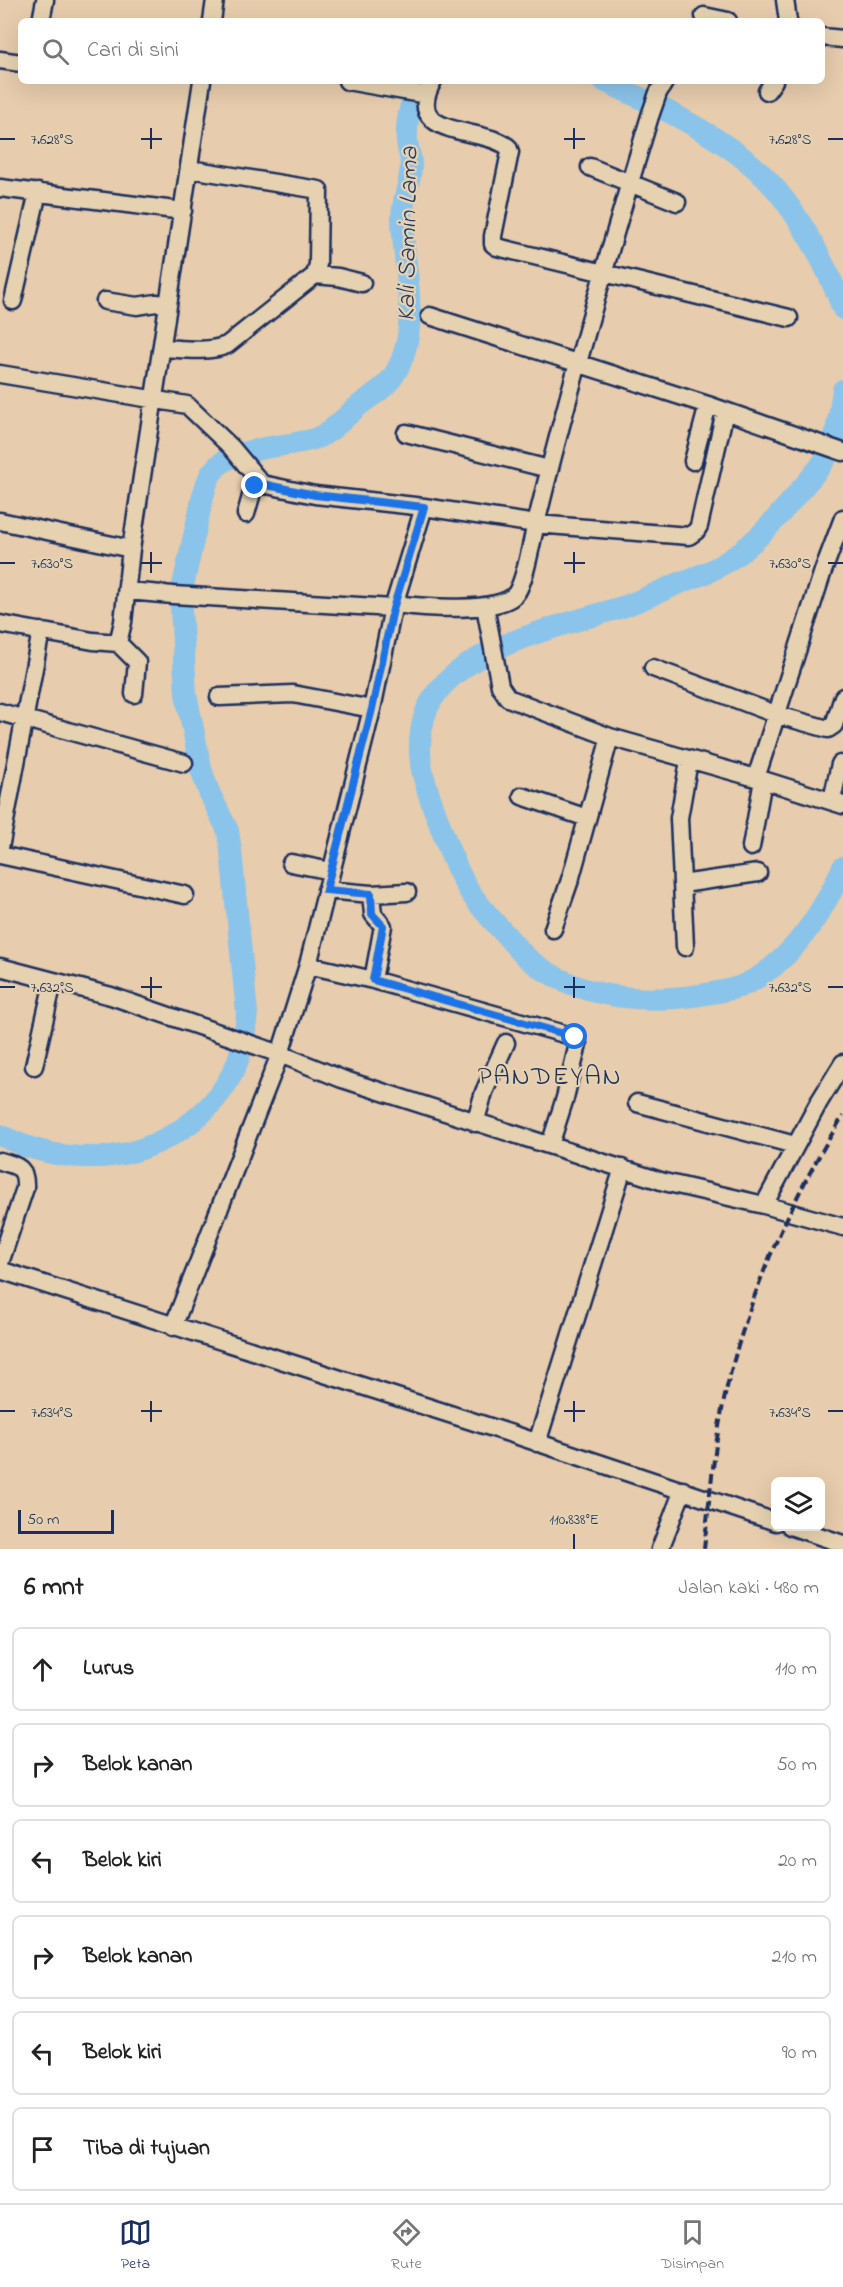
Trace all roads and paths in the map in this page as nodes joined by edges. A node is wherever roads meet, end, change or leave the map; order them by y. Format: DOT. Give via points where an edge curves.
graph roads {
  1 [pos="45,0"];
  2 [pos="215,0"];
  3 [pos="711,0"];
  4 [pos="785,0"];
  5 [pos="42,18"];
  6 [pos="212,18"];
  7 [pos="703,18"];
  8 [pos="788,18"];
  9 [pos="825,37"];
  10 [pos="843,39"];
  11 [pos="0,60"];
  12 [pos="18,63"];
  13 [pos="202,84"];
  14 [pos="369,84"];
  15 [pos="662,87"];
  16 [pos="423,91"];
  17 [pos="590,167"];
  18 [pos="190,169"];
  19 [pos="630,184"];
  20 [pos="0,188"];
  21 [pos="38,192"];
  22 [pos="677,202"];
  23 [pos="183,211"];
  24 [pos="603,274"];
  25 [pos="315,275"];
  26 [pos="362,283"];
  27 [pos="13,301"];
  28 [pos="105,301"];
  29 [pos="168,304"];
  30 [pos="430,316"];
  31 [pos="789,318"];
  32 [pos="163,348"];
  33 [pos="579,365"];
  34 [pos="0,374"];
  35 [pos="155,399"];
  36 [pos="708,405"];
  37 [pos="725,411"];
  38 [pos="406,433"];
  39 [pos="831,448"];
  40 [pos="693,461"];
  41 [pos="549,469"];
  42 [pos="262,484"];
  43 [pos="424,507"];
  44 [pos="246,514"];
  45 [pos="843,518"];
  46 [pos="0,521"];
  47 [pos="536,525"];
  48 [pos="839,541"];
  49 [pos="131,549"];
  50 [pos="128,591"];
  51 [pos="485,606"];
  52 [pos="394,607"];
  53 [pos="0,624"];
  54 [pos="41,631"];
  55 [pos="118,643"];
  56 [pos="653,668"];
  57 [pos="134,694"];
  58 [pos="219,697"];
  59 [pos="843,697"];
  60 [pos="372,709"];
  61 [pos="0,712"];
  62 [pos="778,715"];
  63 [pos="26,720"];
  64 [pos="610,738"];
  65 [pos="688,761"];
  66 [pos="184,762"];
  67 [pos="840,764"];
  68 [pos="760,779"];
  69 [pos="522,796"];
  70 [pos="837,803"];
  71 [pos="586,818"];
  72 [pos="751,847"];
  73 [pos="0,848"];
  74 [pos="0,855"];
  75 [pos="291,864"];
  76 [pos="331,871"];
  77 [pos="758,873"];
  78 [pos="682,884"];
  79 [pos="326,890"];
  80 [pos="407,892"];
  81 [pos="371,894"];
  82 [pos="185,895"];
  83 [pos="554,929"];
  84 [pos="684,947"];
  85 [pos="308,965"];
  86 [pos="0,967"];
  87 [pos="373,980"];
  88 [pos="53,982"];
  89 [pos="506,1043"];
  90 [pos="280,1054"];
  91 [pos="843,1063"];
  92 [pos="34,1066"];
  93 [pos="637,1103"];
  94 [pos="475,1123"];
  95 [pos="550,1145"];
  96 [pos="795,1145"];
  97 [pos="0,1161"];
  98 [pos="623,1167"];
  99 [pos="764,1205"];
  100 [pos="843,1227"];
  101 [pos="0,1263"];
  102 [pos="0,1270"];
  103 [pos="173,1327"];
  104 [pos="537,1443"];
  105 [pos="683,1490"];
  106 [pos="771,1520"];
  107 [pos="802,1531"];
  108 [pos="843,1544"];
  109 [pos="660,1549"];
  1 -- 5 [label="street"];
  2 -- 6 [label="street"];
  3 -- 7 [label="street"];
  4 -- 8 [label="street"];
  9 -- 10 [label="street"];
  11 -- 12 [label="street"];
  13 -- 18 [label="street"];
  14 -- 16 [label="street"];
  15 -- 19 [label="street"];
  16 -- 24 [label="street" via="433,121 508,147 493,244 501,250"];
  17 -- 19 [label="street"];
  18 -- 23 [label="street"];
  18 -- 25 [label="street" via="319,190"];
  19 -- 22 [label="street"];
  19 -- 24 [label="street"];
  20 -- 21 [label="street"];
  21 -- 23 [label="street"];
  21 -- 27 [label="street"];
  23 -- 29 [label="street"];
  24 -- 31 [label="street"];
  24 -- 33 [label="street"];
  25 -- 26 [label="street"];
  25 -- 32 [label="street" via="227,345 202,350"];
  28 -- 29 [label="street" via="137,306"];
  29 -- 32 [label="street"];
  30 -- 33 [label="street"];
  32 -- 35 [label="street"];
  33 -- 36 [label="street"];
  33 -- 41 [label="street"];
  34 -- 35 [label="street"];
  35 -- 42 [label="street" via="179,402 194,409"];
  35 -- 49 [label="street"];
  36 -- 37 [label="street"];
  36 -- 40 [label="street"];
  37 -- 39 [label="street"];
  37 -- 47 [label="street" via="694,534"];
  38 -- 41 [label="street"];
  41 -- 47 [label="street"];
  42 -- 43 [label="street" via="315,495"];
  42 -- 44 [label="street" via="252,489"];
  43 -- 47 [label="street"];
  43 -- 52 [label="street"];
  45 -- 48 [label="street"];
  46 -- 49 [label="street"];
  47 -- 51 [label="street" via="517,594 508,601"];
  48 -- 62 [label="street"];
  49 -- 50 [label="street"];
  50 -- 52 [label="street"];
  50 -- 55 [label="street"];
  51 -- 52 [label="street"];
  51 -- 64 [label="street" via="497,676 508,698"];
  52 -- 60 [label="street"];
  53 -- 54 [label="street"];
  54 -- 55 [label="street"];
  54 -- 63 [label="street"];
  55 -- 57 [label="street" via="137,662"];
  56 -- 62 [label="street"];
  58 -- 60 [label="street" via="292,694"];
  59 -- 62 [label="street" via="830,728"];
  60 -- 76 [label="street"];
  61 -- 63 [label="street"];
  62 -- 68 [label="street"];
  63 -- 66 [label="street"];
  63 -- 73 [label="street"];
  64 -- 65 [label="street"];
  64 -- 71 [label="street"];
  65 -- 68 [label="street"];
  65 -- 78 [label="street" via="680,808"];
  67 -- 70 [label="street"];
  68 -- 70 [label="street"];
  68 -- 72 [label="street"];
  69 -- 71 [label="street"];
  71 -- 83 [label="street"];
  74 -- 82 [label="street"];
  75 -- 76 [label="street"];
  76 -- 79 [label="street"];
  77 -- 78 [label="street"];
  78 -- 84 [label="street"];
  79 -- 81 [label="street"];
  79 -- 85 [label="street"];
  80 -- 81 [label="street"];
  81 -- 87 [label="street" via="372,914 383,926"];
  85 -- 87 [label="street"];
  85 -- 90 [label="street"];
  86 -- 88 [label="street"];
  87 -- 95 [label="street" via="575,1037 578,1044"];
  88 -- 90 [label="street" via="111,996"];
  88 -- 92 [label="street"];
  89 -- 94 [label="street"];
  90 -- 94 [label="street"];
  90 -- 103 [label="street"];
  91 -- 96 [label="street"];
  93 -- 96 [label="street"];
  94 -- 95 [label="street"];
  95 -- 98 [label="street"];
  96 -- 99 [label="street"];
  97 -- 101 [label="street" via="19,1167 25,1176 25,1188"];
  98 -- 99 [label="street" via="664,1182"];
  98 -- 104 [label="street"];
  99 -- 100 [label="street"];
  102 -- 103 [label="street"];
  103 -- 104 [label="street"];
  104 -- 105 [label="street"];
  105 -- 106 [label="street"];
  105 -- 109 [label="street"];
  107 -- 108 [label="street"];
}
